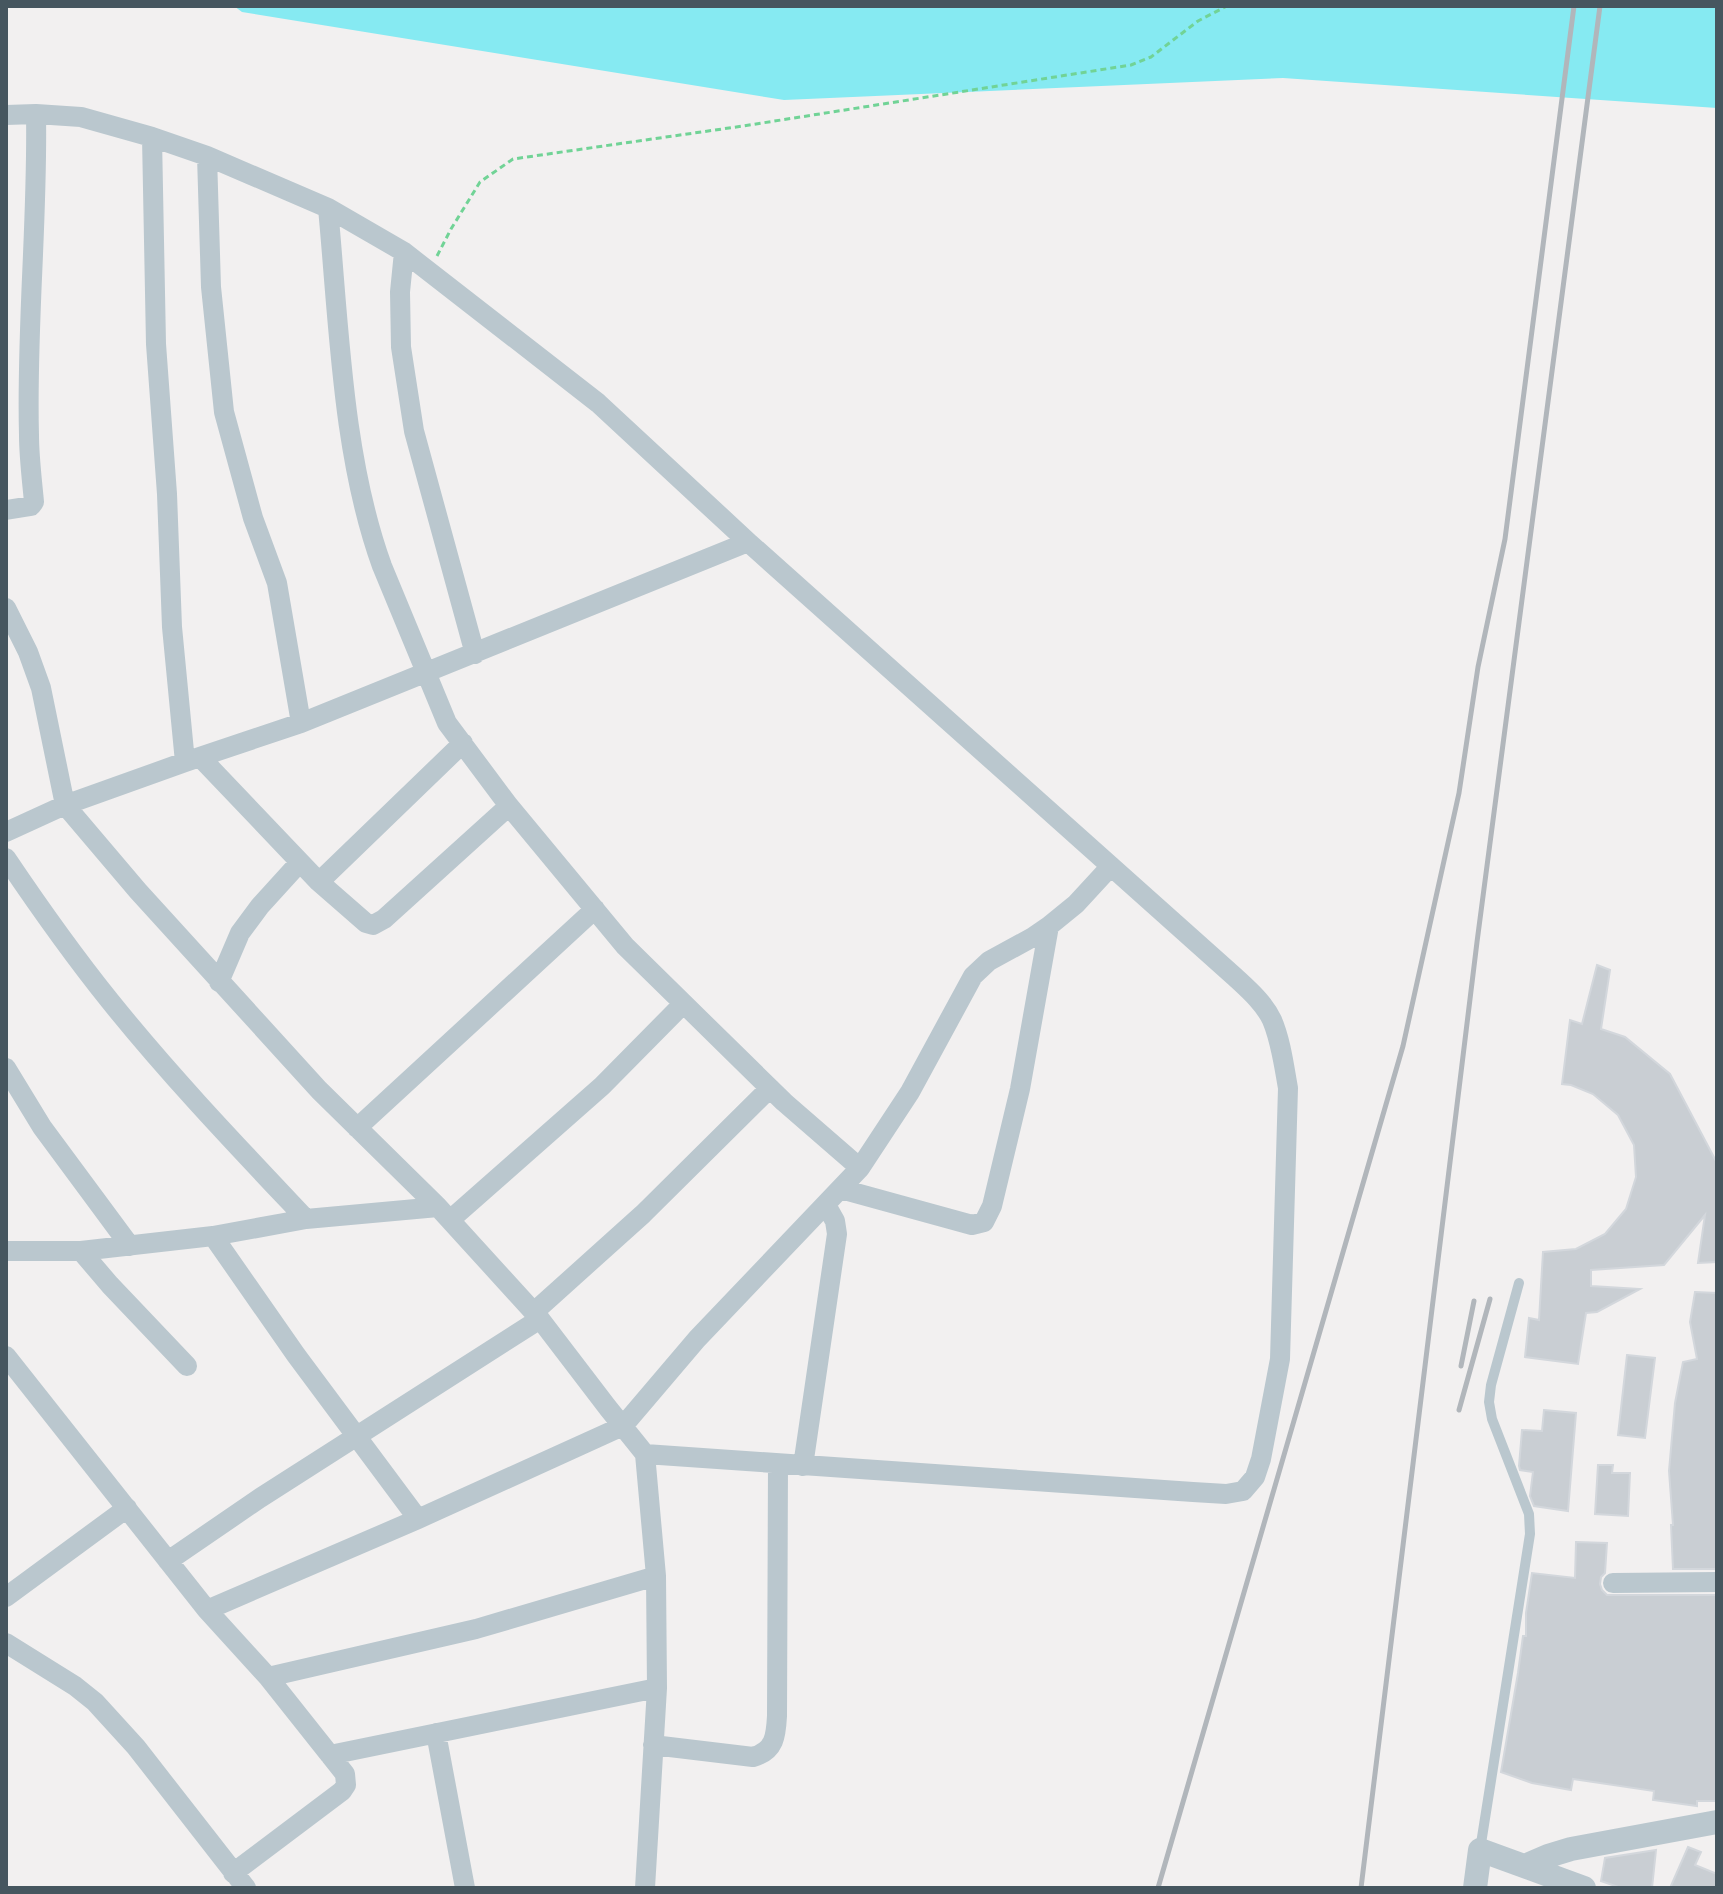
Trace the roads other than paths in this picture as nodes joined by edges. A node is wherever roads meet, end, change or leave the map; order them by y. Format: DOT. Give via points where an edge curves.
graph roads {
  1 [pos="36,114"];
  2 [pos="6,115"];
  3 [pos="152,137"];
  4 [pos="207,156"];
  5 [pos="328,208"];
  6 [pos="404,252"];
  7 [pos="6,510"];
  8 [pos="748,542"];
  9 [pos="7,613"];
  10 [pos="475,654"];
  11 [pos="427,671"];
  12 [pos="301,723"];
  13 [pos="463,743"];
  14 [pos="192,760"];
  15 [pos="65,805"];
  16 [pos="509,806"];
  17 [pos="6,832"];
  18 [pos="6,858"];
  19 [pos="300,862"];
  20 [pos="1111,866"];
  21 [pos="319,882"];
  22 [pos="595,909"];
  23 [pos="1049,926"];
  24 [pos="219,982"];
  25 [pos="683,1004"];
  26 [pos="6,1068"];
  27 [pos="770,1088"];
  28 [pos="357,1128"];
  29 [pos="860,1168"];
  30 [pos="841,1189"];
  31 [pos="826,1205"];
  32 [pos="444,1214"];
  33 [pos="306,1219"];
  34 [pos="213,1236"];
  35 [pos="130,1246"];
  36 [pos="6,1251"];
  37 [pos="81,1251"];
  38 [pos="1519,1283"];
  39 [pos="537,1315"];
  40 [pos="6,1356"];
  41 [pos="187,1366"];
  42 [pos="623,1426"];
  43 [pos="356,1437"];
  44 [pos="645,1454"];
  45 [pos="778,1464"];
  46 [pos="803,1466"];
  47 [pos="127,1508"];
  48 [pos="418,1519"];
  49 [pos="168,1561"];
  50 [pos="656,1576"];
  51 [pos="1717,1582"];
  52 [pos="1613,1583"];
  53 [pos="6,1597"];
  54 [pos="207,1610"];
  55 [pos="6,1643"];
  56 [pos="268,1677"];
  57 [pos="657,1688"];
  58 [pos="436,1733"];
  59 [pos="653,1745"];
  60 [pos="330,1755"];
  61 [pos="1717,1822"];
  62 [pos="1480,1850"];
  63 [pos="1525,1866"];
  64 [pos="240,1880"];
  65 [pos="465,1888"];
  66 [pos="645,1888"];
  67 [pos="1475,1888"];
  68 [pos="1584,1888"];
  1 -- 2 [label="street"];
  1 -- 3 [label="street" via="81,117"];
  1 -- 7 [label="street" via="29,365 34,502"];
  3 -- 4 [label="street"];
  3 -- 14 [label="street" via="156,344 172,627"];
  4 -- 5 [label="street"];
  4 -- 12 [label="street" via="211,287 224,412 256,529 277,583"];
  5 -- 6 [label="street"];
  5 -- 11 [label="street" via="343,378 362,498 373,543"];
  6 -- 8 [label="street" via="598,403"];
  6 -- 10 [label="street" via="401,347 414,431"];
  8 -- 10 [label="street"];
  8 -- 20 [label="street"];
  9 -- 15 [label="street" via="41,688"];
  10 -- 11 [label="street"];
  11 -- 12 [label="street"];
  11 -- 13 [label="street" via="447,723"];
  12 -- 14 [label="street"];
  13 -- 16 [label="street"];
  13 -- 21 [label="street"];
  14 -- 15 [label="street"];
  14 -- 19 [label="street"];
  15 -- 17 [label="street"];
  15 -- 24 [label="street"];
  16 -- 21 [label="street" via="377,924 366,923"];
  16 -- 22 [label="street"];
  18 -- 33 [label="street" via="111,1002"];
  19 -- 21 [label="street"];
  19 -- 24 [label="street" via="240,933"];
  20 -- 23 [label="street"];
  20 -- 46 [label="street" via="1255,995 1282,1053 1288,1088 1280,1359 1255,1477 1243,1491 1226,1494"];
  22 -- 25 [label="street"];
  22 -- 28 [label="street"];
  23 -- 29 [label="street" via="973,976 910,1092"];
  23 -- 30 [label="street" via="1020,1089 984,1222 972,1225"];
  24 -- 28 [label="street"];
  25 -- 27 [label="street"];
  25 -- 32 [label="street" via="602,1086"];
  26 -- 35 [label="street" via="49,1138"];
  27 -- 29 [label="street"];
  27 -- 39 [label="street"];
  28 -- 32 [label="street"];
  29 -- 30 [label="street"];
  30 -- 31 [label="street"];
  31 -- 42 [label="street" via="697,1339"];
  31 -- 46 [label="street" via="837,1234"];
  32 -- 33 [label="street"];
  32 -- 39 [label="street"];
  33 -- 34 [label="street"];
  34 -- 35 [label="street"];
  34 -- 43 [label="street"];
  35 -- 37 [label="street"];
  36 -- 37 [label="street"];
  37 -- 41 [label="street"];
  38 -- 62 [label="lane" via="1489,1402 1529,1514 1530,1534"];
  39 -- 42 [label="street"];
  39 -- 43 [label="street"];
  40 -- 47 [label="street"];
  42 -- 44 [label="street"];
  42 -- 48 [label="street"];
  43 -- 48 [label="street"];
  43 -- 49 [label="street"];
  44 -- 45 [label="street"];
  44 -- 50 [label="street"];
  45 -- 46 [label="street"];
  45 -- 59 [label="street" via="774,1741 753,1757"];
  47 -- 49 [label="street"];
  47 -- 53 [label="street"];
  48 -- 54 [label="street"];
  49 -- 54 [label="street"];
  50 -- 56 [label="street" via="476,1629"];
  50 -- 57 [label="street"];
  51 -- 52 [label="street"];
  54 -- 56 [label="street"];
  55 -- 64 [label="street" via="95,1702"];
  56 -- 60 [label="street"];
  57 -- 58 [label="street"];
  57 -- 59 [label="street"];
  58 -- 60 [label="street"];
  58 -- 65 [label="street"];
  59 -- 66 [label="street"];
  60 -- 64 [label="street" via="345,1774 342,1791"];
  61 -- 63 [label="street" via="1571,1849"];
  62 -- 63 [label="street"];
  62 -- 67 [label="street"];
  63 -- 68 [label="street"];
}
